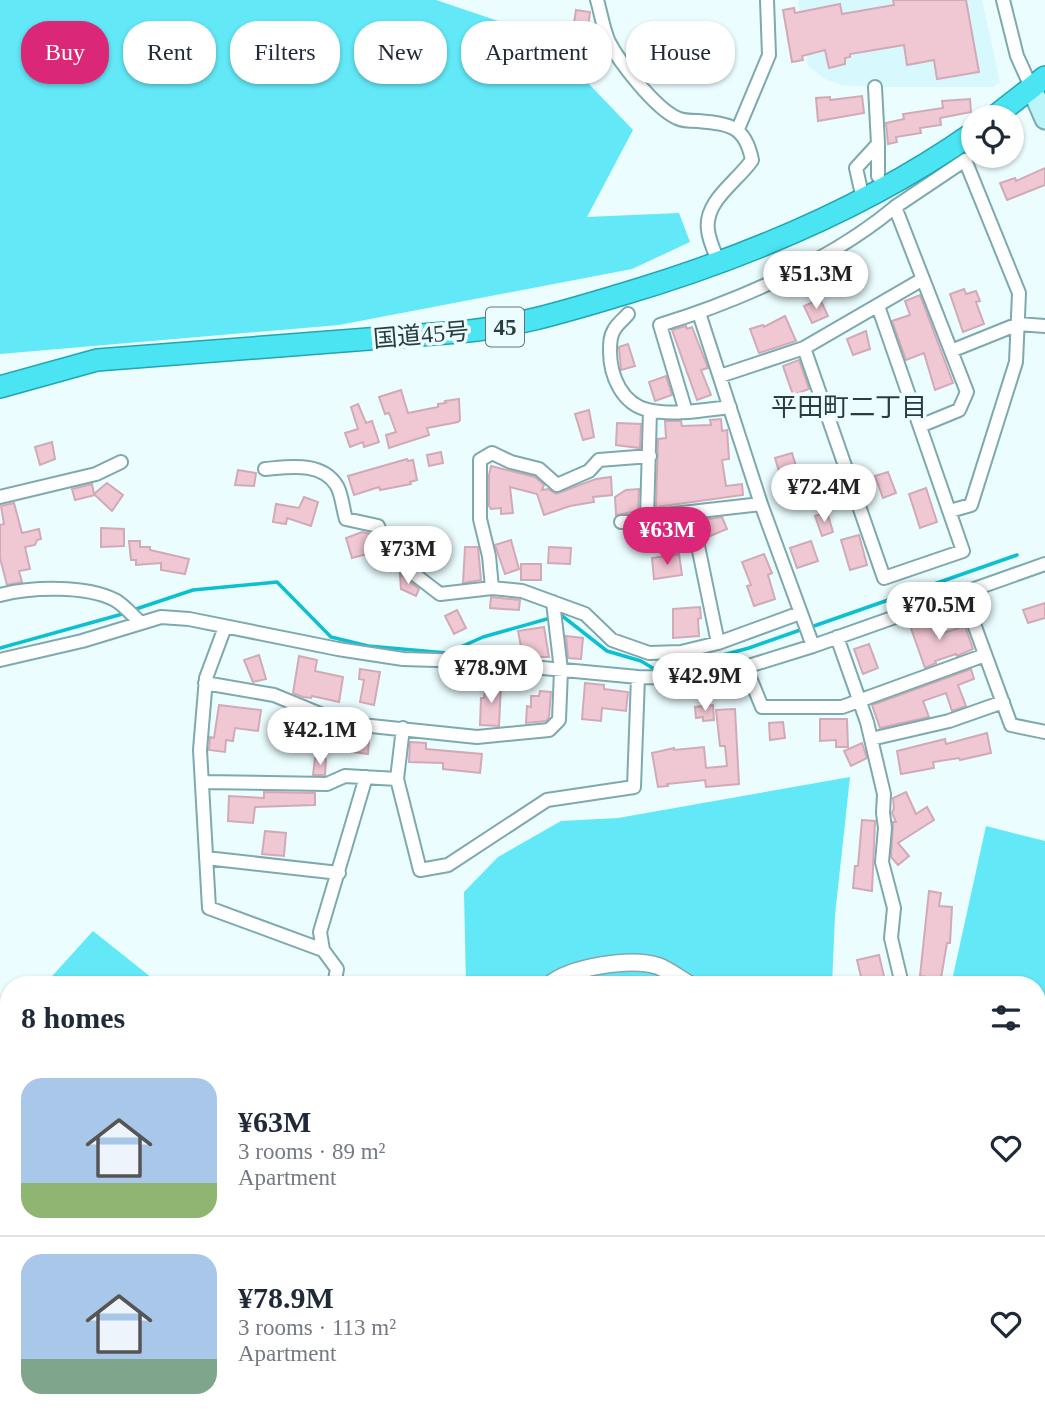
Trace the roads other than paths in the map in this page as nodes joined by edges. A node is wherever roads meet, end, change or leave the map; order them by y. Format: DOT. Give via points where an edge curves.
graph roads {
  1 [pos="597,0"];
  2 [pos="767,0"];
  3 [pos="1003,0"];
  4 [pos="1038,83"];
  5 [pos="875,87"];
  6 [pos="1010,105"];
  7 [pos="1045,119"];
  8 [pos="738,129"];
  9 [pos="961,141"];
  10 [pos="878,144"];
  11 [pos="878,176"];
  12 [pos="869,204"];
  13 [pos="895,206"];
  14 [pos="875,223"];
  15 [pos="719,263"];
  16 [pos="923,279"];
  17 [pos="878,306"];
  18 [pos="699,313"];
  19 [pos="628,314"];
  20 [pos="1018,324"];
  21 [pos="1045,326"];
  22 [pos="804,348"];
  23 [pos="951,351"];
  24 [pos="720,376"];
  25 [pos="0,387"];
  26 [pos="730,407"];
  27 [pos="650,411"];
  28 [pos="686,412"];
  29 [pos="920,426"];
  30 [pos="650,456"];
  31 [pos="121,462"];
  32 [pos="265,469"];
  33 [pos="0,497"];
  34 [pos="761,504"];
  35 [pos="950,511"];
  36 [pos="691,512"];
  37 [pos="647,517"];
  38 [pos="621,522"];
  39 [pos="1045,564"];
  40 [pos="492,588"];
  41 [pos="962,594"];
  42 [pos="0,595"];
  43 [pos="555,611"];
  44 [pos="137,620"];
  45 [pos="225,627"];
  46 [pos="806,629"];
  47 [pos="837,637"];
  48 [pos="718,643"];
  49 [pos="985,655"];
  50 [pos="0,660"];
  51 [pos="746,668"];
  52 [pos="561,670"];
  53 [pos="638,677"];
  54 [pos="205,683"];
  55 [pos="860,701"];
  56 [pos="1003,702"];
  57 [pos="403,728"];
  58 [pos="1045,732"];
  59 [pos="871,739"];
  60 [pos="366,777"];
  61 [pos="397,779"];
  62 [pos="202,782"];
  63 [pos="206,858"];
  64 [pos="339,873"];
  65 [pos="323,950"];
  66 [pos="336,976"];
  67 [pos="563,976"];
  68 [pos="675,976"];
  69 [pos="898,976"];
  1 -- 8 [label="street" via="608,40 629,72 664,109 678,119"];
  2 -- 8 [label="street" via="767,60"];
  3 -- 4 [label="street" via="1017,56"];
  4 -- 6 [label="highway"];
  4 -- 7 [label="main road"];
  5 -- 10 [label="street"];
  8 -- 15 [label="street" via="748,142 752,160 708,215 708,232"];
  9 -- 12 [label="highway, 国道45号 / 45"];
  10 -- 11 [label="street"];
  10 -- 12 [label="street" via="856,168"];
  12 -- 14 [label="street"];
  12 -- 15 [label="highway, 国道45号 / 45"];
  13 -- 14 [label="street"];
  13 -- 16 [label="street"];
  13 -- 20 [label="street" via="965,160 1019,293"];
  14 -- 18 [label="street" via="818,260"];
  15 -- 25 [label="highway, 国道45号 / 45" via="535,321 498,328 97,360"];
  16 -- 17 [label="street"];
  16 -- 23 [label="street"];
  17 -- 22 [label="street"];
  17 -- 29 [label="street"];
  18 -- 24 [label="street"];
  18 -- 28 [label="street" via="660,325"];
  19 -- 27 [label="street" via="613,330 610,365 627,398"];
  20 -- 21 [label="street"];
  20 -- 23 [label="street"];
  20 -- 35 [label="street" via="1016,362 971,505"];
  22 -- 24 [label="street"];
  22 -- 35 [label="street" via="884,578 963,551"];
  23 -- 29 [label="street" via="967,392 959,410"];
  24 -- 26 [label="street"];
  26 -- 28 [label="street"];
  26 -- 34 [label="street"];
  27 -- 28 [label="street"];
  27 -- 30 [label="street"];
  29 -- 35 [label="street"];
  30 -- 37 [label="street"];
  30 -- 40 [label="street" via="599,460 589,471 557,485 540,469 492,453 480,460 480,519"];
  31 -- 33 [label="street" via="96,474"];
  32 -- 40 [label="street" via="292,466 318,470 337,486 346,519 379,526 388,554 440,594"];
  34 -- 36 [label="street"];
  34 -- 46 [label="street"];
  36 -- 37 [label="street"];
  36 -- 48 [label="street"];
  37 -- 38 [label="street"];
  39 -- 41 [label="street"];
  40 -- 43 [label="street" via="522,591"];
  41 -- 47 [label="street"];
  41 -- 49 [label="street"];
  42 -- 44 [label="street" via="33,589 91,591 116,601"];
  43 -- 48 [label="street" via="584,614 612,640 649,653 681,652"];
  43 -- 52 [label="street"];
  44 -- 45 [label="street" via="189,619"];
  44 -- 50 [label="street" via="82,641"];
  45 -- 52 [label="street" via="403,659"];
  45 -- 54 [label="street"];
  46 -- 47 [label="street"];
  46 -- 48 [label="street"];
  46 -- 51 [label="street"];
  47 -- 55 [label="street"];
  49 -- 55 [label="street"];
  49 -- 56 [label="street"];
  51 -- 53 [label="street" via="710,678"];
  51 -- 55 [label="street" via="762,707 842,706"];
  52 -- 53 [label="street"];
  52 -- 57 [label="street" via="559,720 550,730 477,737"];
  53 -- 61 [label="street" via="634,787 547,800 448,865 420,870"];
  54 -- 57 [label="street" via="274,695 342,723"];
  54 -- 62 [label="street"];
  55 -- 59 [label="street"];
  56 -- 58 [label="street" via="1011,725"];
  56 -- 59 [label="street" via="949,721"];
  57 -- 61 [label="street"];
  59 -- 69 [label="street" via="884,794 882,862 894,908 891,938"];
  60 -- 61 [label="street"];
  60 -- 62 [label="street" via="345,776 327,784"];
  60 -- 64 [label="street"];
  62 -- 63 [label="street"];
  63 -- 64 [label="street"];
  63 -- 65 [label="street" via="209,908"];
  64 -- 65 [label="street" via="323,917"];
  65 -- 66 [label="street" via="337,969"];
  67 -- 68 [label="street" via="609,963 657,966"];
}
